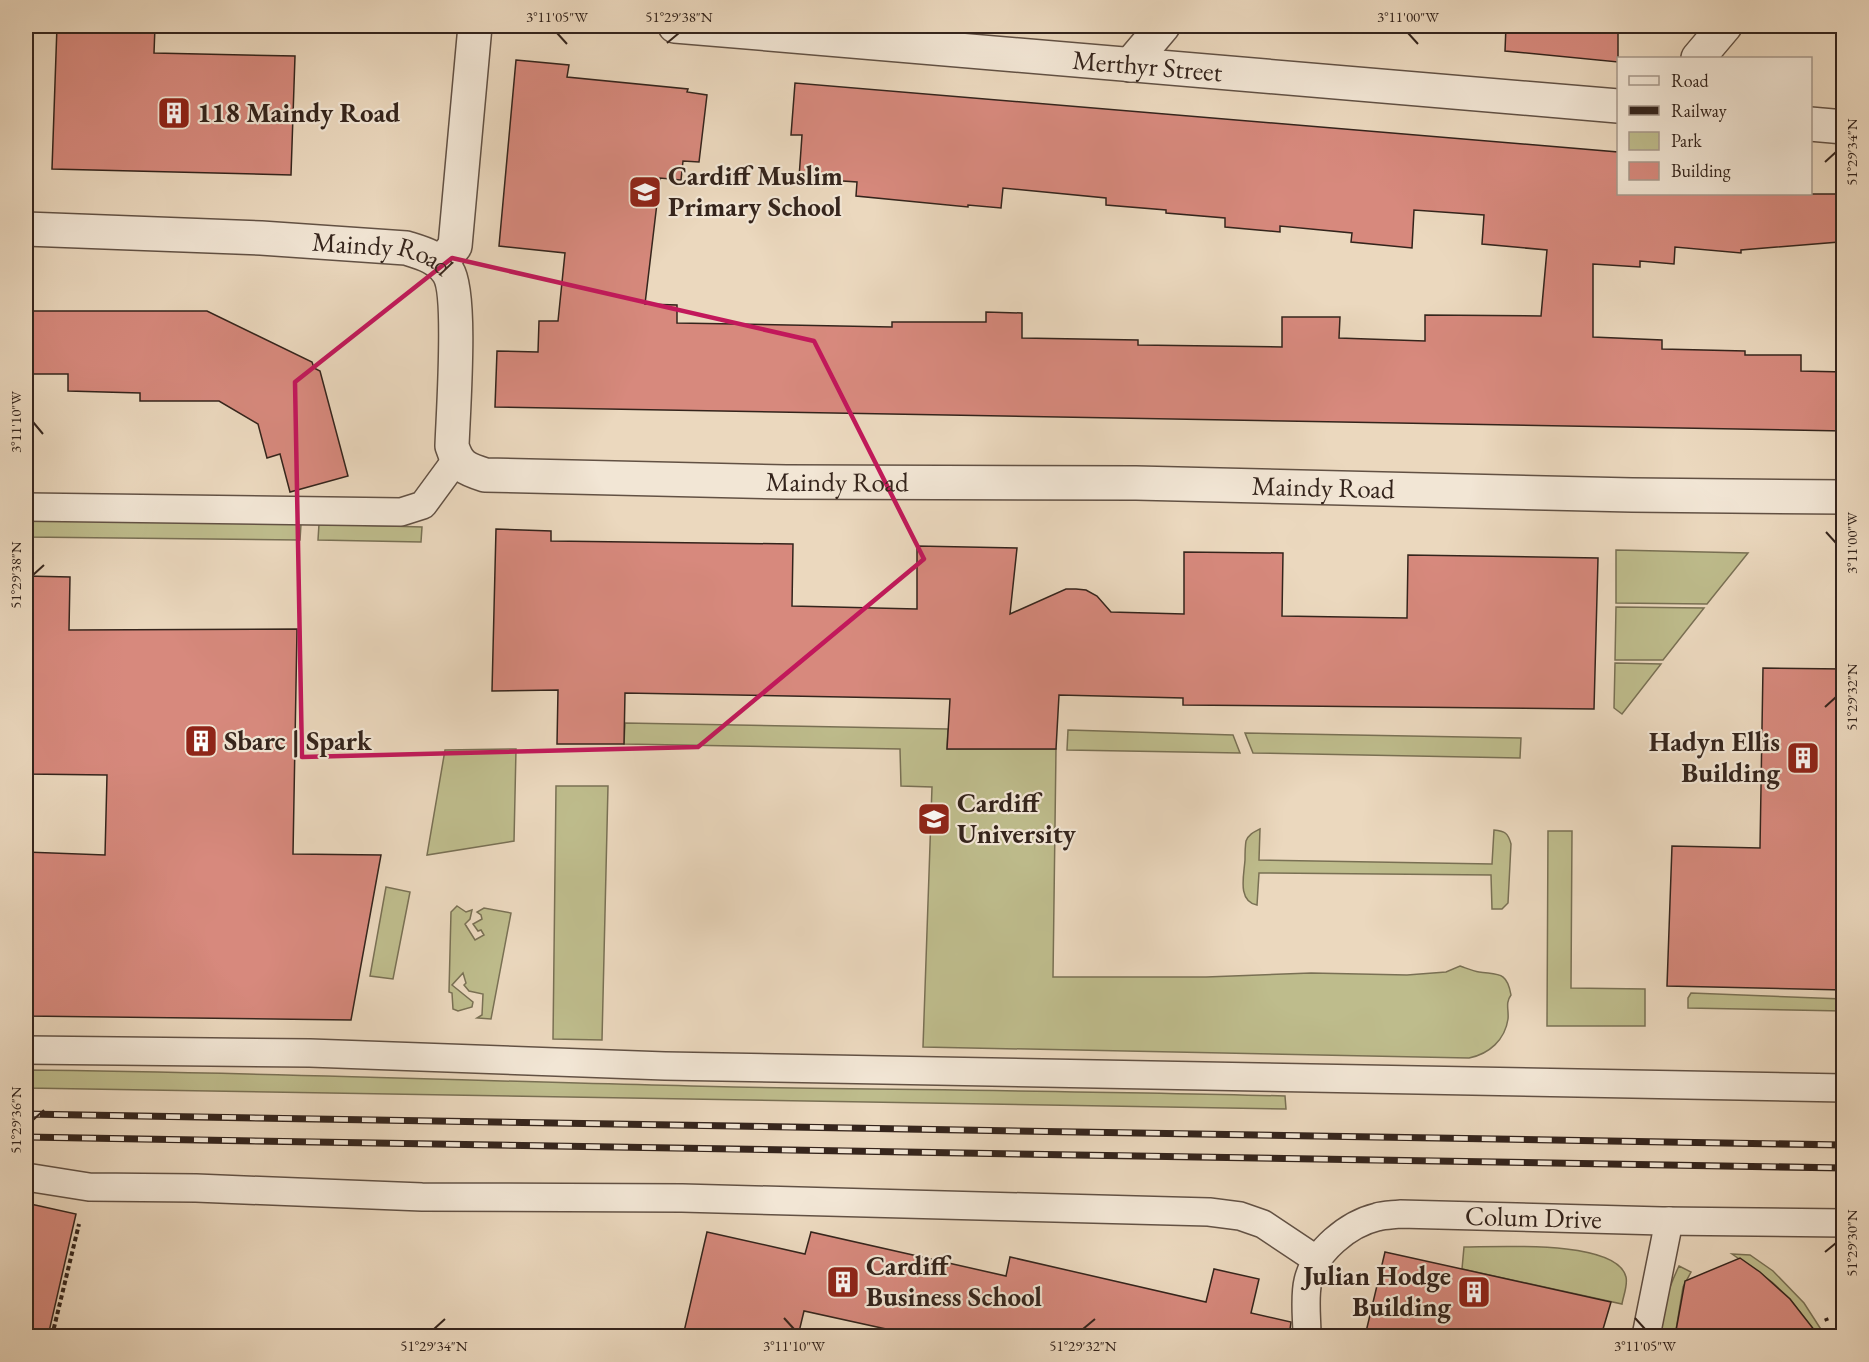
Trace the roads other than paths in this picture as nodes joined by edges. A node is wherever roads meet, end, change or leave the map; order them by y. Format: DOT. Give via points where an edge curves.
graph roads {
  1 [pos="475,26"];
  2 [pos="675,26"];
  3 [pos="1163,26"];
  4 [pos="1725,26"];
  5 [pos="1699,57"];
  6 [pos="1130,65"];
  7 [pos="1617,106"];
  8 [pos="1812,124"];
  9 [pos="1844,126"];
  10 [pos="26,229"];
  11 [pos="441,262"];
  12 [pos="456,460"];
  13 [pos="1844,497"];
  14 [pos="26,507"];
  15 [pos="26,1050"];
  16 [pos="1844,1088"];
  17 [pos="26,1177"];
  18 [pos="1669,1221"];
  19 [pos="1844,1223"];
  20 [pos="1317,1260"];
  21 [pos="1306,1336"];
  22 [pos="1646,1336"];
  1 -- 11 [label="street" via="455,246"];
  2 -- 6 [label="street, Merthyr Street"];
  3 -- 6 [label="street"];
  4 -- 5 [label="street"];
  6 -- 7 [label="street, Merthyr Street"];
  8 -- 9 [label="street"];
  10 -- 11 [label="street, Maindy Road" via="406,248"];
  11 -- 12 [label="street, Maindy Road" via="454,288 452,446"];
  12 -- 13 [label="street, Maindy Road" via="485,475"];
  12 -- 14 [label="lane" via="423,505 401,512"];
  15 -- 16 [label="lane"];
  17 -- 20 [label="lane" via="89,1187 422,1197 682,1198 1209,1212 1263,1224"];
  18 -- 19 [label="lane, Colum Drive"];
  18 -- 20 [label="lane, Colum Drive" via="1378,1216 1343,1233"];
  18 -- 22 [label="lane"];
  20 -- 21 [label="lane, Colum Drive" via="1307,1283"];
}
